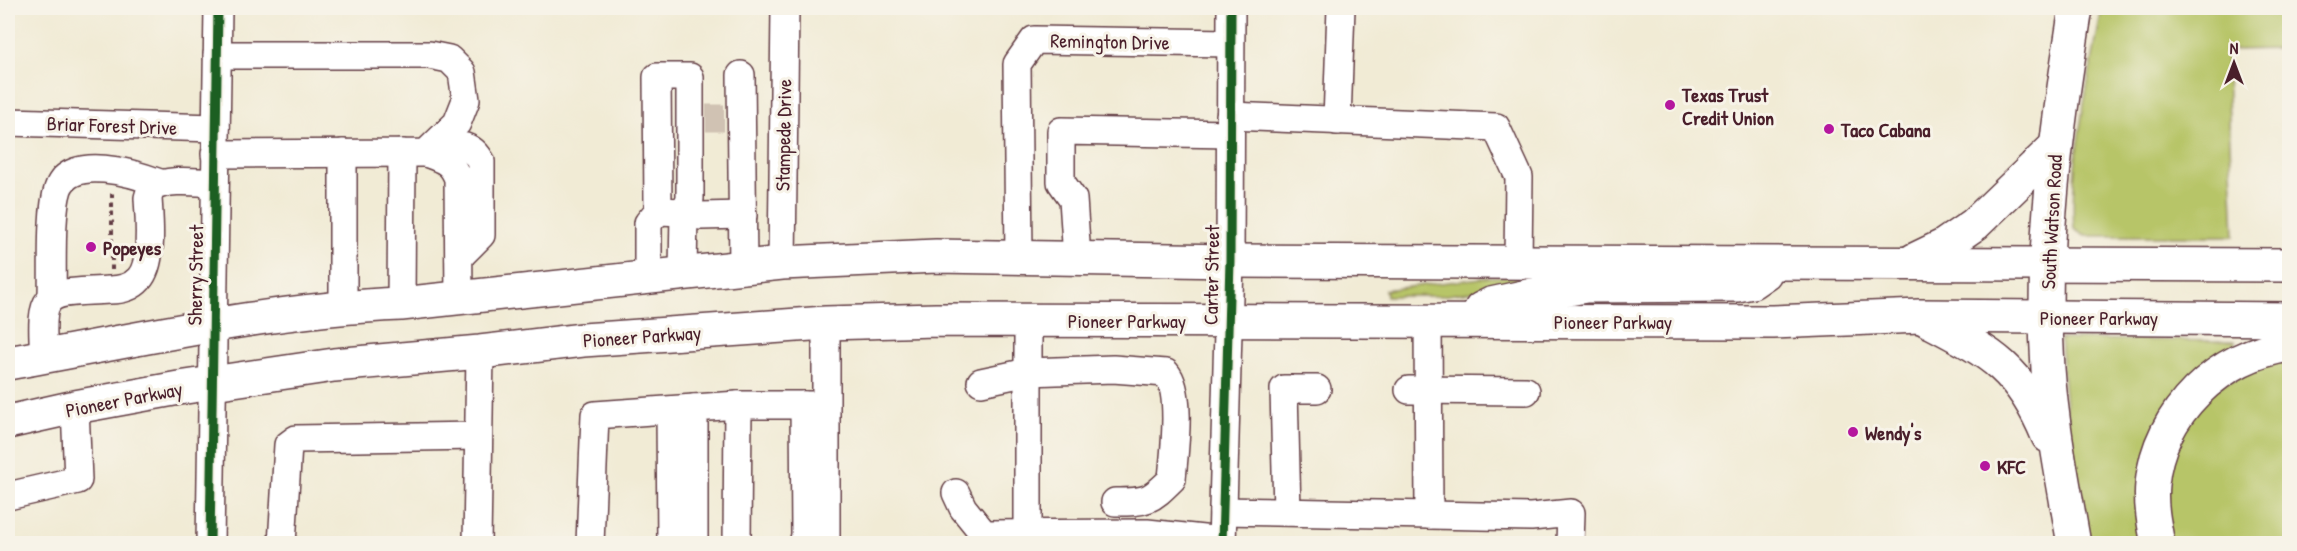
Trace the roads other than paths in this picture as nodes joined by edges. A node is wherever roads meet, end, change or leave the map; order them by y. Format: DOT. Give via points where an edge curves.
graph roads {
  1 [pos="218,8"];
  2 [pos="785,8"];
  3 [pos="1231,8"];
  4 [pos="1341,8"];
  5 [pos="2076,8"];
  6 [pos="1230,43"];
  7 [pos="217,55"];
  8 [pos="741,75"];
  9 [pos="694,118"];
  10 [pos="1337,121"];
  11 [pos="8,122"];
  12 [pos="1230,125"];
  13 [pos="215,141"];
  14 [pos="2054,148"];
  15 [pos="343,153"];
  16 [pos="414,153"];
  17 [pos="658,176"];
  18 [pos="690,176"];
  19 [pos="160,183"];
  20 [pos="215,183"];
  21 [pos="671,211"];
  22 [pos="743,215"];
  23 [pos="1019,257"];
  24 [pos="1077,258"];
  25 [pos="1230,261"];
  26 [pos="1518,261"];
  27 [pos="782,263"];
  28 [pos="1780,263"];
  29 [pos="1908,263"];
  30 [pos="2047,264"];
  31 [pos="2289,265"];
  32 [pos="743,267"];
  33 [pos="683,273"];
  34 [pos="648,277"];
  35 [pos="52,296"];
  36 [pos="459,298"];
  37 [pos="401,304"];
  38 [pos="343,306"];
  39 [pos="1920,316"];
  40 [pos="2047,317"];
  41 [pos="2289,319"];
  42 [pos="1028,320"];
  43 [pos="1228,320"];
  44 [pos="1428,320"];
  45 [pos="1464,320"];
  46 [pos="826,323"];
  47 [pos="212,326"];
  48 [pos="2289,345"];
  49 [pos="480,352"];
  50 [pos="44,356"];
  51 [pos="8,363"];
  52 [pos="1028,372"];
  53 [pos="211,382"];
  54 [pos="981,382"];
  55 [pos="1317,389"];
  56 [pos="1419,390"];
  57 [pos="1526,391"];
  58 [pos="738,405"];
  59 [pos="814,405"];
  60 [pos="75,407"];
  61 [pos="682,410"];
  62 [pos="8,422"];
  63 [pos="478,436"];
  64 [pos="2059,463"];
  65 [pos="956,493"];
  66 [pos="8,496"];
  67 [pos="1115,502"];
  68 [pos="1223,511"];
  69 [pos="1287,512"];
  70 [pos="1429,515"];
  71 [pos="1028,534"];
  72 [pos="982,539"];
  73 [pos="1222,542"];
  74 [pos="210,543"];
  75 [pos="282,543"];
  76 [pos="477,543"];
  77 [pos="590,543"];
  78 [pos="671,543"];
  79 [pos="694,543"];
  80 [pos="737,543"];
  81 [pos="803,543"];
  82 [pos="826,543"];
  83 [pos="1570,543"];
  84 [pos="2074,543"];
  85 [pos="2158,543"];
  1 -- 7 [label="street, Sherry Street"];
  2 -- 27 [label="street, Stampede Drive"];
  3 -- 6 [label="street, Carter Street"];
  4 -- 10 [label="street"];
  5 -- 14 [label="main road, South Watson Road"];
  6 -- 12 [label="street, Carter Street"];
  6 -- 23 [label="street, Remington Drive" via="1034,40 1017,64"];
  7 -- 13 [label="street, Sherry Street"];
  7 -- 16 [label="street" via="429,55 449,59 462,72 466,100 457,123"];
  8 -- 9 [label="street"];
  9 -- 17 [label="street"];
  9 -- 18 [label="street"];
  9 -- 22 [label="street"];
  10 -- 12 [label="street"];
  10 -- 26 [label="street" via="1496,127 1519,177"];
  11 -- 13 [label="street, Briar Forest Drive"];
  12 -- 24 [label="street" via="1061,131 1061,182 1073,199"];
  12 -- 25 [label="street, Carter Street"];
  13 -- 15 [label="street, Briar Forest Drive"];
  13 -- 20 [label="street, Sherry Street"];
  14 -- 29 [label="main road" via="1976,224"];
  14 -- 30 [label="main road, South Watson Road"];
  15 -- 16 [label="street, Briar Forest Drive"];
  15 -- 38 [label="street"];
  16 -- 36 [label="street" via="444,160 455,168"];
  16 -- 37 [label="street"];
  17 -- 18 [label="street"];
  17 -- 21 [label="street"];
  18 -- 21 [label="street" via="690,199"];
  19 -- 20 [label="street"];
  19 -- 35 [label="street" via="151,188 148,198 147,259 140,279 126,288"];
  19 -- 35 [label="street" via="97,168 67,177 58,187 55,206"];
  20 -- 47 [label="street, Sherry Street"];
  21 -- 22 [label="street" via="701,216"];
  21 -- 33 [label="street"];
  21 -- 34 [label="street" via="648,223"];
  22 -- 32 [label="street"];
  23 -- 24 [label="main road"];
  23 -- 27 [label="main road" via="936,256"];
  24 -- 25 [label="main road"];
  25 -- 26 [label="main road"];
  25 -- 43 [label="street, Carter Street"];
  26 -- 28 [label="main road"];
  27 -- 32 [label="main road"];
  28 -- 29 [label="main road"];
  28 -- 45 [label="main road" via="1752,282 1737,285 1586,286 1491,304"];
  29 -- 30 [label="main road"];
  30 -- 31 [label="main road"];
  30 -- 40 [label="main road, South Watson Road"];
  32 -- 33 [label="main road"];
  33 -- 34 [label="main road"];
  34 -- 36 [label="main road"];
  35 -- 50 [label="street" via="42,319"];
  36 -- 37 [label="main road"];
  37 -- 38 [label="main road"];
  38 -- 47 [label="main road"];
  39 -- 40 [label="main road, Pioneer Parkway"];
  39 -- 45 [label="main road, Pioneer Parkway" via="1773,322"];
  39 -- 64 [label="main road" via="1996,358 2017,379 2039,416"];
  40 -- 41 [label="main road, Pioneer Parkway"];
  40 -- 64 [label="main road, South Watson Road" via="2048,368"];
  42 -- 43 [label="main road, Pioneer Parkway"];
  42 -- 46 [label="main road, Pioneer Parkway"];
  42 -- 52 [label="street"];
  43 -- 44 [label="main road, Pioneer Parkway"];
  43 -- 68 [label="street, Carter Street"];
  44 -- 45 [label="main road, Pioneer Parkway"];
  44 -- 56 [label="street"];
  46 -- 49 [label="main road, Pioneer Parkway" via="583,340"];
  46 -- 59 [label="street"];
  47 -- 50 [label="main road"];
  47 -- 53 [label="street, Sherry Street"];
  48 -- 85 [label="main road" via="2236,361 2204,383 2185,403 2163,438 2157,457 2152,486"];
  49 -- 53 [label="main road, Pioneer Parkway" via="334,365"];
  49 -- 63 [label="street"];
  50 -- 51 [label="main road"];
  52 -- 54 [label="street"];
  52 -- 67 [label="street" via="1113,369 1166,373 1172,379 1172,480 1153,499"];
  52 -- 71 [label="street"];
  53 -- 60 [label="main road, Pioneer Parkway"];
  53 -- 74 [label="street, Sherry Street"];
  55 -- 69 [label="street" via="1284,389"];
  56 -- 57 [label="street"];
  56 -- 70 [label="street"];
  58 -- 59 [label="street"];
  58 -- 61 [label="street"];
  58 -- 80 [label="street"];
  59 -- 81 [label="street"];
  59 -- 82 [label="street"];
  60 -- 62 [label="main road, Pioneer Parkway"];
  60 -- 66 [label="street" via="78,480"];
  61 -- 77 [label="street" via="594,415"];
  61 -- 78 [label="street"];
  61 -- 79 [label="street"];
  63 -- 75 [label="street" via="296,438 288,445 285,465"];
  63 -- 76 [label="street"];
  64 -- 84 [label="main road, South Watson Road"];
  65 -- 72 [label="street"];
  68 -- 69 [label="street"];
  68 -- 73 [label="street, Carter Street"];
  69 -- 70 [label="street"];
  70 -- 83 [label="street" via="1543,517 1570,513"];
  71 -- 72 [label="street"];
  71 -- 73 [label="street" via="1147,533"];
}
